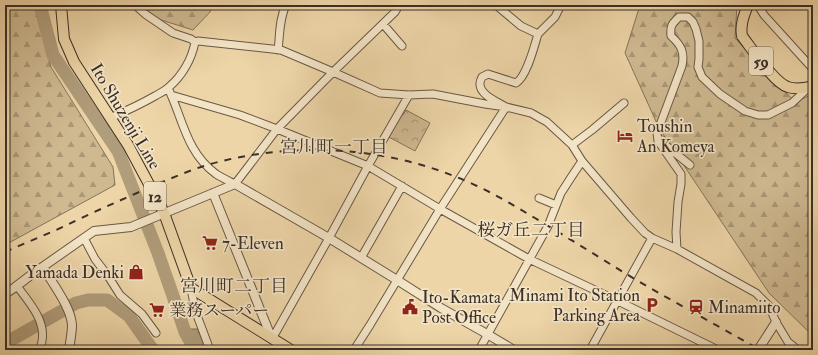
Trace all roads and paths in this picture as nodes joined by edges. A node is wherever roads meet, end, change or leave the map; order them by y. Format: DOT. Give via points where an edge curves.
graph roads {
  1 [pos="135,5"];
  2 [pos="286,5"];
  3 [pos="398,5"];
  4 [pos="496,5"];
  5 [pos="561,5"];
  6 [pos="748,5"];
  7 [pos="759,5"];
  8 [pos="61,7"];
  9 [pos="383,24"];
  10 [pos="538,34"];
  11 [pos="195,42"];
  12 [pos="402,46"];
  13 [pos="278,50"];
  14 [pos="813,69"];
  15 [pos="333,72"];
  16 [pos="811,86"];
  17 [pos="170,92"];
  18 [pos="409,95"];
  19 [pos="624,103"];
  20 [pos="506,107"];
  21 [pos="110,118"];
  22 [pos="278,129"];
  23 [pos="657,133"];
  24 [pos="572,144"];
  25 [pos="582,161"];
  26 [pos="690,165"];
  27 [pos="368,166"];
  28 [pos="235,184"];
  29 [pos="402,186"];
  30 [pos="213,194"];
  31 [pos="539,198"];
  32 [pos="556,205"];
  33 [pos="440,209"];
  34 [pos="159,215"];
  35 [pos="84,238"];
  36 [pos="329,238"];
  37 [pos="652,238"];
  38 [pos="677,249"];
  39 [pos="361,258"];
  40 [pos="529,259"];
  41 [pos="43,267"];
  42 [pos="397,280"];
  43 [pos="17,286"];
  44 [pos="191,288"];
  45 [pos="5,294"];
  46 [pos="618,301"];
  47 [pos="776,322"];
  48 [pos="156,333"];
  49 [pos="487,334"];
  50 [pos="272,339"];
  51 [pos="39,350"];
  52 [pos="69,350"];
  53 [pos="210,350"];
  54 [pos="291,350"];
  55 [pos="354,350"];
  56 [pos="479,350"];
  57 [pos="514,350"];
  58 [pos="590,350"];
  59 [pos="718,350"];
  60 [pos="758,350"];
  61 [pos="798,350"];
  1 -- 11 [label="street" via="173,33"];
  2 -- 13 [label="street" via="281,20"];
  3 -- 9 [label="street"];
  4 -- 10 [label="street" via="521,26"];
  5 -- 10 [label="street"];
  6 -- 16 [label="main road, 59" via="741,31 746,42 781,84 795,88"];
  7 -- 14 [label="street" via="764,15"];
  8 -- 21 [label="main road, Ito Shuzenji Line / 12" via="64,39 74,62"];
  9 -- 12 [label="street"];
  9 -- 15 [label="street"];
  10 -- 20 [label="street" via="525,74 520,81 516,83 488,74 482,77 480,83 484,94"];
  11 -- 13 [label="street"];
  11 -- 17 [label="street" via="189,60"];
  13 -- 15 [label="street"];
  15 -- 18 [label="street" via="380,93"];
  15 -- 22 [label="street"];
  16 -- 23 [label="street" via="792,103 768,115 745,111 720,94 702,77 698,68 699,41 696,29 688,18 679,17 672,24 671,36 678,42 684,58"];
  17 -- 21 [label="street"];
  17 -- 22 [label="street"];
  17 -- 28 [label="street" via="184,131 203,162 216,174"];
  18 -- 20 [label="street" via="432,94"];
  18 -- 27 [label="street"];
  19 -- 24 [label="street"];
  20 -- 24 [label="street" via="531,113"];
  20 -- 33 [label="street"];
  21 -- 34 [label="main road, Ito Shuzenji Line / 12" via="128,145"];
  22 -- 27 [label="street"];
  22 -- 28 [label="street"];
  23 -- 26 [label="street" via="664,144"];
  23 -- 38 [label="street" via="658,141 680,174"];
  24 -- 25 [label="street"];
  25 -- 32 [label="street"];
  25 -- 37 [label="street"];
  27 -- 29 [label="street"];
  27 -- 36 [label="street"];
  28 -- 30 [label="street"];
  28 -- 36 [label="street"];
  29 -- 33 [label="street"];
  29 -- 39 [label="street"];
  30 -- 34 [label="street"];
  30 -- 50 [label="street"];
  31 -- 32 [label="street"];
  32 -- 40 [label="street" via="548,226"];
  33 -- 40 [label="street"];
  33 -- 42 [label="street"];
  34 -- 35 [label="street" via="131,226 94,232"];
  34 -- 44 [label="main road, Ito Shuzenji Line / 12"];
  35 -- 41 [label="street"];
  35 -- 48 [label="street" via="120,295 142,314"];
  36 -- 39 [label="street"];
  36 -- 50 [label="street"];
  37 -- 38 [label="street"];
  37 -- 46 [label="street"];
  38 -- 47 [label="street" via="756,292 769,306"];
  39 -- 42 [label="street"];
  40 -- 46 [label="street"];
  40 -- 49 [label="street"];
  41 -- 43 [label="street"];
  41 -- 52 [label="street" via="70,315 72,325"];
  42 -- 49 [label="street"];
  42 -- 55 [label="street"];
  43 -- 45 [label="street"];
  43 -- 51 [label="street" via="38,316 42,329"];
  44 -- 50 [label="main road"];
  44 -- 53 [label="street" via="195,310"];
  46 -- 58 [label="street"];
  46 -- 59 [label="street"];
  47 -- 60 [label="street"];
  47 -- 61 [label="street" via="788,342"];
  49 -- 56 [label="street"];
  49 -- 57 [label="street"];
  50 -- 54 [label="main road"];
}
